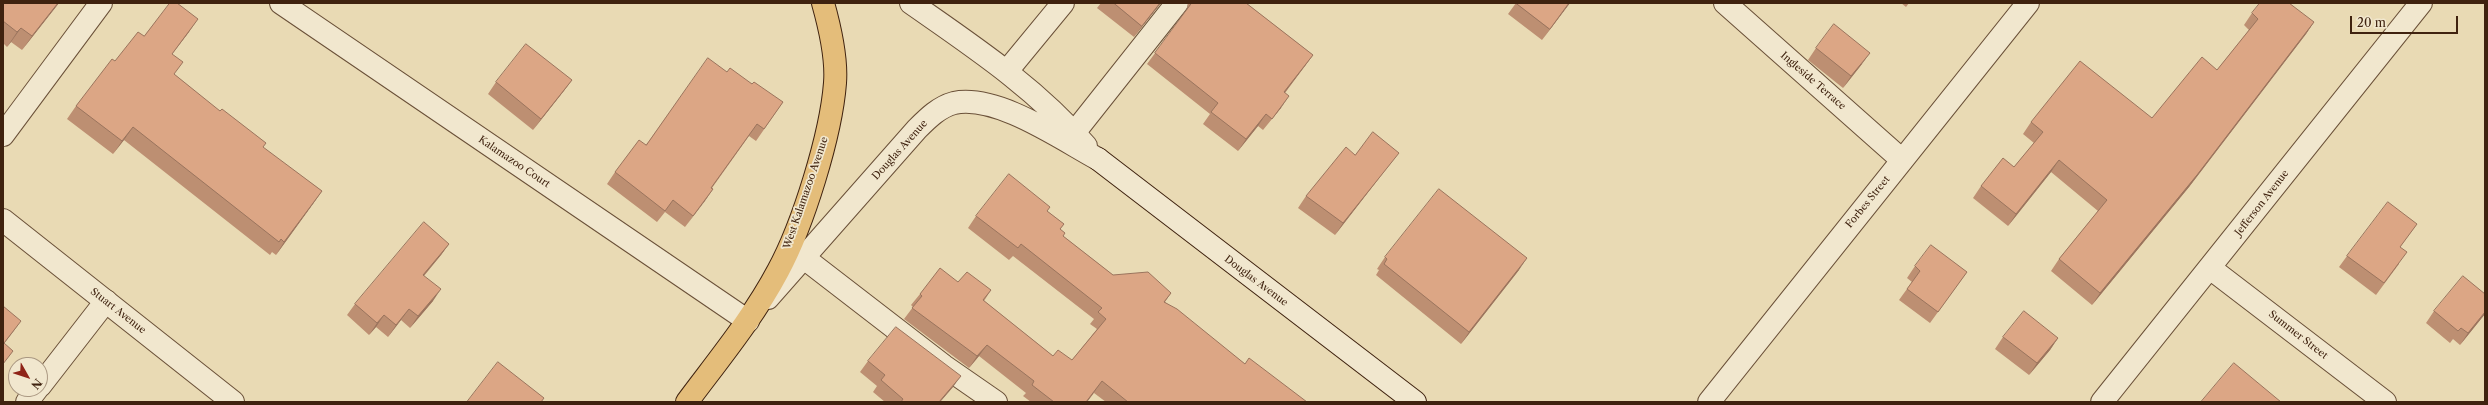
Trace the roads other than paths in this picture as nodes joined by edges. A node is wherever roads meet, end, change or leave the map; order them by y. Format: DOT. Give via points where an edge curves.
graph roads {
  1 [pos="100,3"];
  2 [pos="281,3"];
  3 [pos="823,3"];
  4 [pos="911,3"];
  5 [pos="1063,3"];
  6 [pos="1177,3"];
  7 [pos="1724,3"];
  8 [pos="2028,3"];
  9 [pos="2421,3"];
  10 [pos="1007,71"];
  11 [pos="1074,133"];
  12 [pos="3,134"];
  13 [pos="1098,160"];
  14 [pos="1902,160"];
  15 [pos="3,220"];
  16 [pos="804,258"];
  17 [pos="2210,268"];
  18 [pos="106,301"];
  19 [pos="748,321"];
  20 [pos="48,376"];
  21 [pos="233,402"];
  22 [pos="687,402"];
  23 [pos="996,402"];
  24 [pos="1415,402"];
  25 [pos="1709,402"];
  26 [pos="2102,402"];
  27 [pos="2385,402"];
  1 -- 12 [label="street"];
  2 -- 19 [label="street, Kalamazoo Court"];
  3 -- 19 [label="main road, West Kalamazoo Avenue" via="831,38 835,82 827,132 798,223 779,270"];
  4 -- 10 [label="street, Douglas Avenue"];
  5 -- 10 [label="street"];
  6 -- 11 [label="street"];
  7 -- 14 [label="street, Ingleside Terrace"];
  8 -- 14 [label="street, Forbes Street"];
  9 -- 17 [label="street, Jefferson Avenue"];
  10 -- 11 [label="street, Douglas Avenue" via="1043,100"];
  11 -- 13 [label="street, Douglas Avenue"];
  13 -- 16 [label="street, Douglas Avenue" via="1021,117 990,105 954,103 934,112 917,129"];
  13 -- 24 [label="street, Douglas Avenue"];
  14 -- 25 [label="street, Forbes Street"];
  15 -- 18 [label="street, Stuart Avenue"];
  16 -- 19 [label="street, Douglas Avenue"];
  16 -- 23 [label="street" via="944,366"];
  17 -- 26 [label="street, Jefferson Avenue"];
  17 -- 27 [label="street, Summer Street"];
  18 -- 20 [label="street"];
  18 -- 21 [label="street, Stuart Avenue"];
  19 -- 22 [label="main road, West Kalamazoo Avenue"];
}
